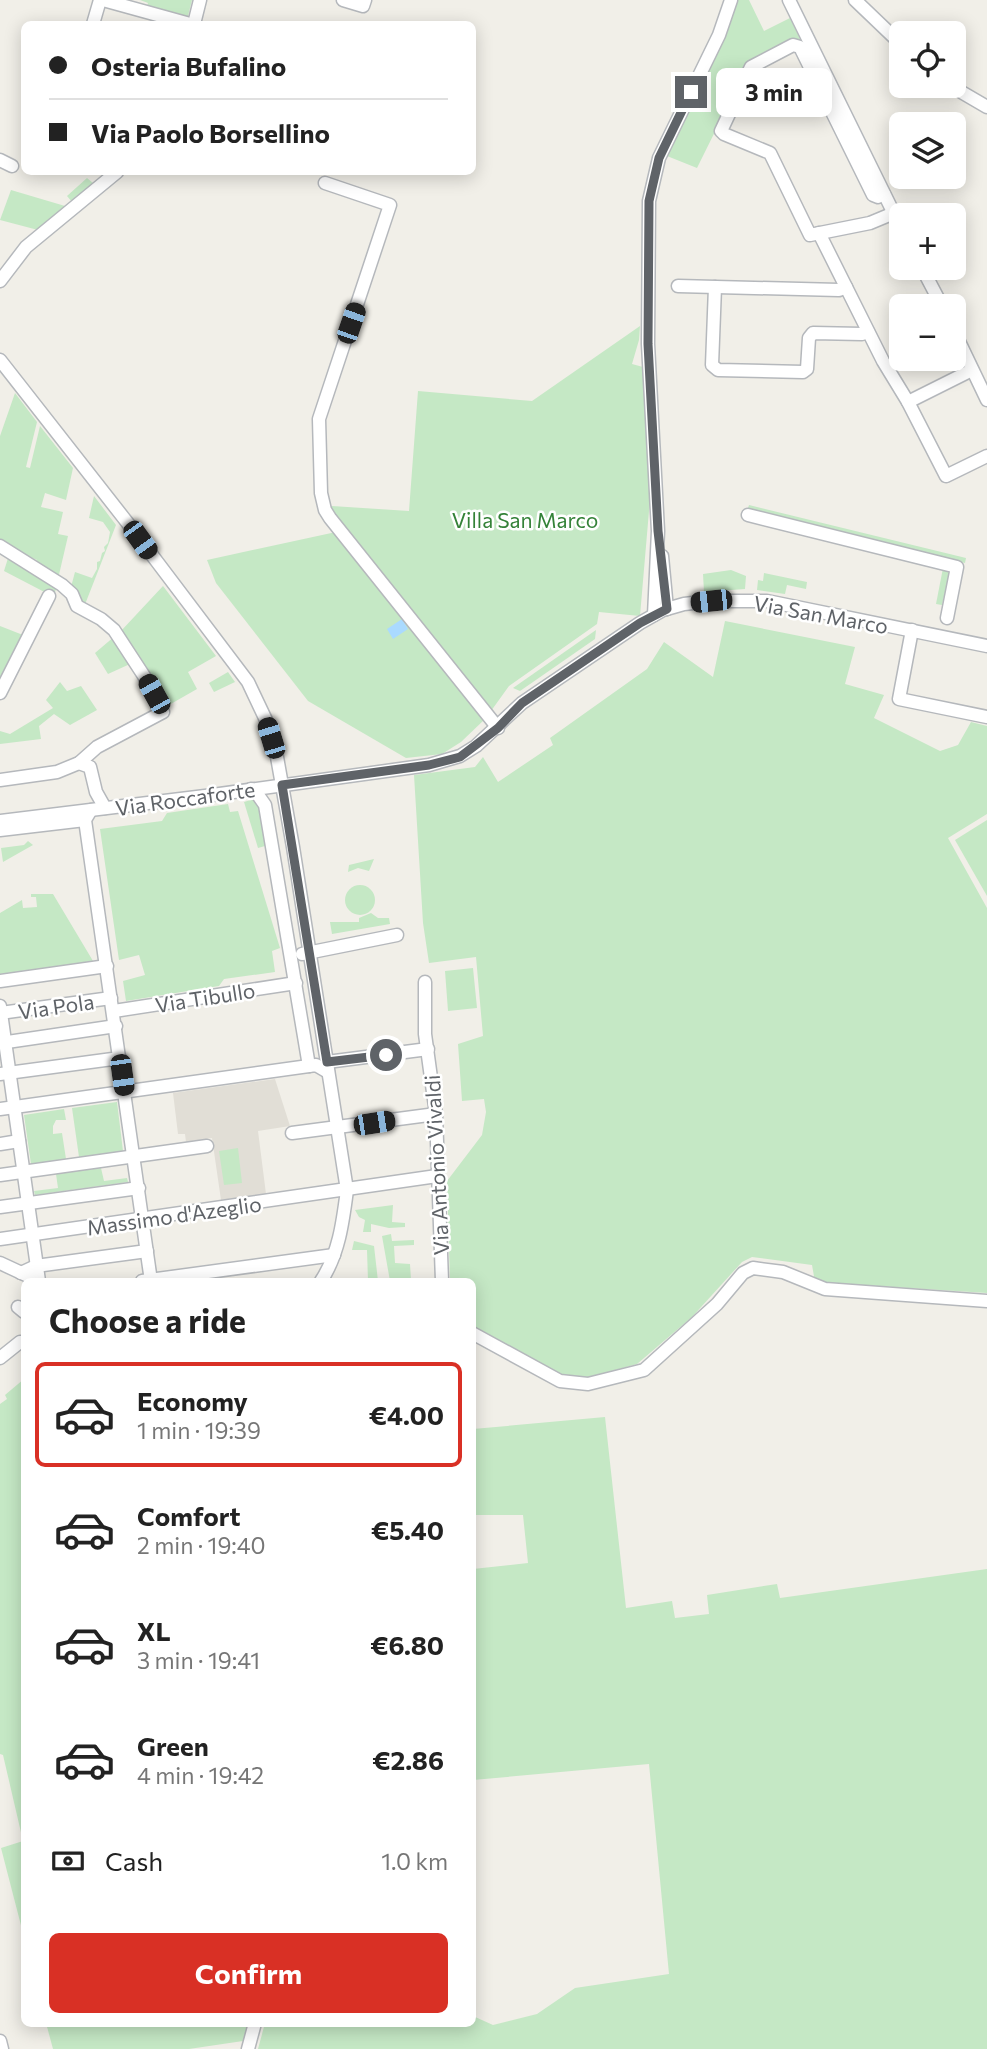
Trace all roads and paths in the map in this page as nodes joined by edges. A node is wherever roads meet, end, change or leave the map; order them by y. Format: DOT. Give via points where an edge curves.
graph roads {
  1 [pos="101,0"];
  2 [pos="200,0"];
  3 [pos="343,0"];
  4 [pos="365,0"];
  5 [pos="731,0"];
  6 [pos="789,0"];
  7 [pos="855,0"];
  8 [pos="94,21"];
  9 [pos="181,21"];
  10 [pos="193,21"];
  11 [pos="889,33"];
  12 [pos="966,95"];
  13 [pos="987,107"];
  14 [pos="113,175"];
  15 [pos="325,183"];
  16 [pos="884,194"];
  17 [pos="889,204"];
  18 [pos="889,215"];
  19 [pos="819,233"];
  20 [pos="0,281"];
  21 [pos="678,286"];
  22 [pos="715,287"];
  23 [pos="846,288"];
  24 [pos="868,332"];
  25 [pos="966,357"];
  26 [pos="2,365"];
  27 [pos="972,370"];
  28 [pos="987,400"];
  29 [pos="908,402"];
  30 [pos="987,456"];
  31 [pos="748,516"];
  32 [pos="658,531"];
  33 [pos="0,546"];
  34 [pos="48,596"];
  35 [pos="667,609"];
  36 [pos="654,615"];
  37 [pos="945,627"];
  38 [pos="912,631"];
  39 [pos="987,646"];
  40 [pos="0,694"];
  41 [pos="987,717"];
  42 [pos="498,728"];
  43 [pos="79,763"];
  44 [pos="411,767"];
  45 [pos="0,780"];
  46 [pos="278,785"];
  47 [pos="251,789"];
  48 [pos="104,808"];
  49 [pos="266,811"];
  50 [pos="88,815"];
  51 [pos="0,821"];
  52 [pos="0,830"];
  53 [pos="296,867"];
  54 [pos="276,871"];
  55 [pos="397,936"];
  56 [pos="309,952"];
  57 [pos="291,956"];
  58 [pos="107,966"];
  59 [pos="0,981"];
  60 [pos="425,982"];
  61 [pos="296,983"];
  62 [pos="113,1005"];
  63 [pos="0,1006"];
  64 [pos="0,1013"];
  65 [pos="116,1026"];
  66 [pos="305,1042"];
  67 [pos="2,1043"];
  68 [pos="428,1049"];
  69 [pos="120,1058"];
  70 [pos="327,1064"];
  71 [pos="309,1066"];
  72 [pos="5,1074"];
  73 [pos="125,1092"];
  74 [pos="14,1107"];
  75 [pos="0,1109"];
  76 [pos="436,1114"];
  77 [pos="337,1128"];
  78 [pos="292,1133"];
  79 [pos="19,1141"];
  80 [pos="0,1144"];
  81 [pos="207,1146"];
  82 [pos="134,1156"];
  83 [pos="23,1172"];
  84 [pos="0,1175"];
  85 [pos="437,1176"];
  86 [pos="139,1188"];
  87 [pos="347,1190"];
  88 [pos="27,1204"];
  89 [pos="0,1208"];
  90 [pos="143,1220"];
  91 [pos="32,1235"];
  92 [pos="0,1239"];
  93 [pos="147,1251"];
  94 [pos="334,1255"];
  95 [pos="0,1263"];
  96 [pos="36,1266"];
  97 [pos="21,1273"];
  98 [pos="32,1278"];
  99 [pos="38,1278"];
  100 [pos="148,1278"];
  101 [pos="169,1278"];
  102 [pos="326,1278"];
  103 [pos="442,1278"];
  104 [pos="987,1301"];
  105 [pos="476,1335"];
  106 [pos="20,1342"];
  107 [pos="0,1358"];
  108 [pos="254,2027"];
  109 [pos="0,2041"];
  110 [pos="2,2049"];
  111 [pos="248,2049"];
  1 -- 8 [label="street"];
  1 -- 9 [label="street"];
  2 -- 10 [label="street"];
  3 -- 4 [label="street" via="363,6"];
  5 -- 32 [label="street" via="719,35 659,158 649,201 648,344"];
  6 -- 16 [label="street"];
  7 -- 11 [label="street"];
  12 -- 13 [label="street"];
  14 -- 20 [label="street" via="26,247"];
  15 -- 42 [label="street" via="390,205 319,419 323,504"];
  16 -- 17 [label="street"];
  16 -- 19 [label="street" via="873,195 800,47 793,45 753,64 721,131 770,153 810,235"];
  18 -- 19 [label="street"];
  19 -- 23 [label="street"];
  21 -- 22 [label="street"];
  22 -- 23 [label="street"];
  22 -- 24 [label="street" via="712,365 718,370 803,372 807,369 808,338 813,333"];
  23 -- 24 [label="street"];
  24 -- 29 [label="street"];
  25 -- 27 [label="street"];
  26 -- 46 [label="street" via="248,682 277,757"];
  27 -- 28 [label="street"];
  27 -- 29 [label="street"];
  29 -- 30 [label="street" via="946,476"];
  31 -- 37 [label="street" via="957,567"];
  32 -- 35 [label="street"];
  32 -- 36 [label="street"];
  33 -- 43 [label="street" via="62,585 77,606 114,630 163,712 97,747"];
  34 -- 40 [label="street"];
  35 -- 36 [label="street, Via San Marco"];
  35 -- 38 [label="street, Via San Marco" via="711,601 767,601"];
  36 -- 42 [label="street, Via San Marco" via="522,703"];
  37 -- 38 [label="street, Via San Marco"];
  37 -- 39 [label="street, Via San Marco"];
  38 -- 41 [label="street" via="899,699"];
  42 -- 44 [label="street, Via San Marco" via="460,757"];
  43 -- 45 [label="street" via="57,772"];
  43 -- 48 [label="street" via="90,767"];
  44 -- 46 [label="street, Via Roccaforte"];
  46 -- 47 [label="street, Via Roccaforte"];
  46 -- 49 [label="street"];
  46 -- 53 [label="street"];
  47 -- 48 [label="street, Via Roccaforte"];
  47 -- 49 [label="street"];
  48 -- 50 [label="street, Via Roccaforte"];
  49 -- 54 [label="street"];
  50 -- 51 [label="street, Via Roccaforte"];
  50 -- 52 [label="street"];
  50 -- 58 [label="street"];
  53 -- 54 [label="street"];
  53 -- 56 [label="street"];
  54 -- 57 [label="street"];
  55 -- 56 [label="street"];
  56 -- 57 [label="street"];
  56 -- 70 [label="street"];
  57 -- 61 [label="street"];
  58 -- 59 [label="street"];
  58 -- 62 [label="street"];
  60 -- 68 [label="street, Via Antonio Vivaldi"];
  61 -- 62 [label="street, Via Tibullo"];
  61 -- 66 [label="street"];
  62 -- 64 [label="street, Via Pola"];
  62 -- 65 [label="street"];
  63 -- 64 [label="street"];
  64 -- 67 [label="street"];
  65 -- 67 [label="street"];
  65 -- 69 [label="street"];
  66 -- 70 [label="street"];
  66 -- 71 [label="street"];
  67 -- 72 [label="street"];
  68 -- 70 [label="street"];
  68 -- 76 [label="street, Via Antonio Vivaldi"];
  69 -- 72 [label="street"];
  69 -- 73 [label="street"];
  70 -- 71 [label="street"];
  70 -- 77 [label="street"];
  71 -- 73 [label="street"];
  72 -- 74 [label="street"];
  73 -- 74 [label="street"];
  73 -- 82 [label="street"];
  74 -- 75 [label="street"];
  74 -- 79 [label="street"];
  76 -- 77 [label="street"];
  76 -- 85 [label="street, Via Antonio Vivaldi"];
  77 -- 78 [label="street"];
  77 -- 87 [label="street"];
  79 -- 80 [label="street"];
  79 -- 83 [label="street"];
  81 -- 82 [label="street"];
  82 -- 83 [label="street"];
  82 -- 86 [label="street"];
  83 -- 84 [label="street"];
  83 -- 88 [label="street"];
  85 -- 87 [label="street, Massimo d'Azeglio"];
  85 -- 103 [label="street, Via Antonio Vivaldi"];
  86 -- 88 [label="street"];
  86 -- 90 [label="street"];
  87 -- 90 [label="street, Massimo d'Azeglio"];
  87 -- 94 [label="street"];
  88 -- 89 [label="street"];
  88 -- 91 [label="street"];
  90 -- 91 [label="street, Massimo d'Azeglio"];
  90 -- 93 [label="street"];
  91 -- 92 [label="street, Massimo d'Azeglio"];
  91 -- 96 [label="street"];
  93 -- 96 [label="street"];
  93 -- 100 [label="street"];
  94 -- 101 [label="street"];
  94 -- 102 [label="street"];
  95 -- 97 [label="street"];
  96 -- 97 [label="street"];
  96 -- 99 [label="street"];
  97 -- 98 [label="street"];
  104 -- 105 [label="street" via="825,1289 783,1272 753,1268 643,1370 588,1384 560,1381"];
  106 -- 107 [label="street"];
  108 -- 111 [label="street"];
  109 -- 110 [label="street"];
}
